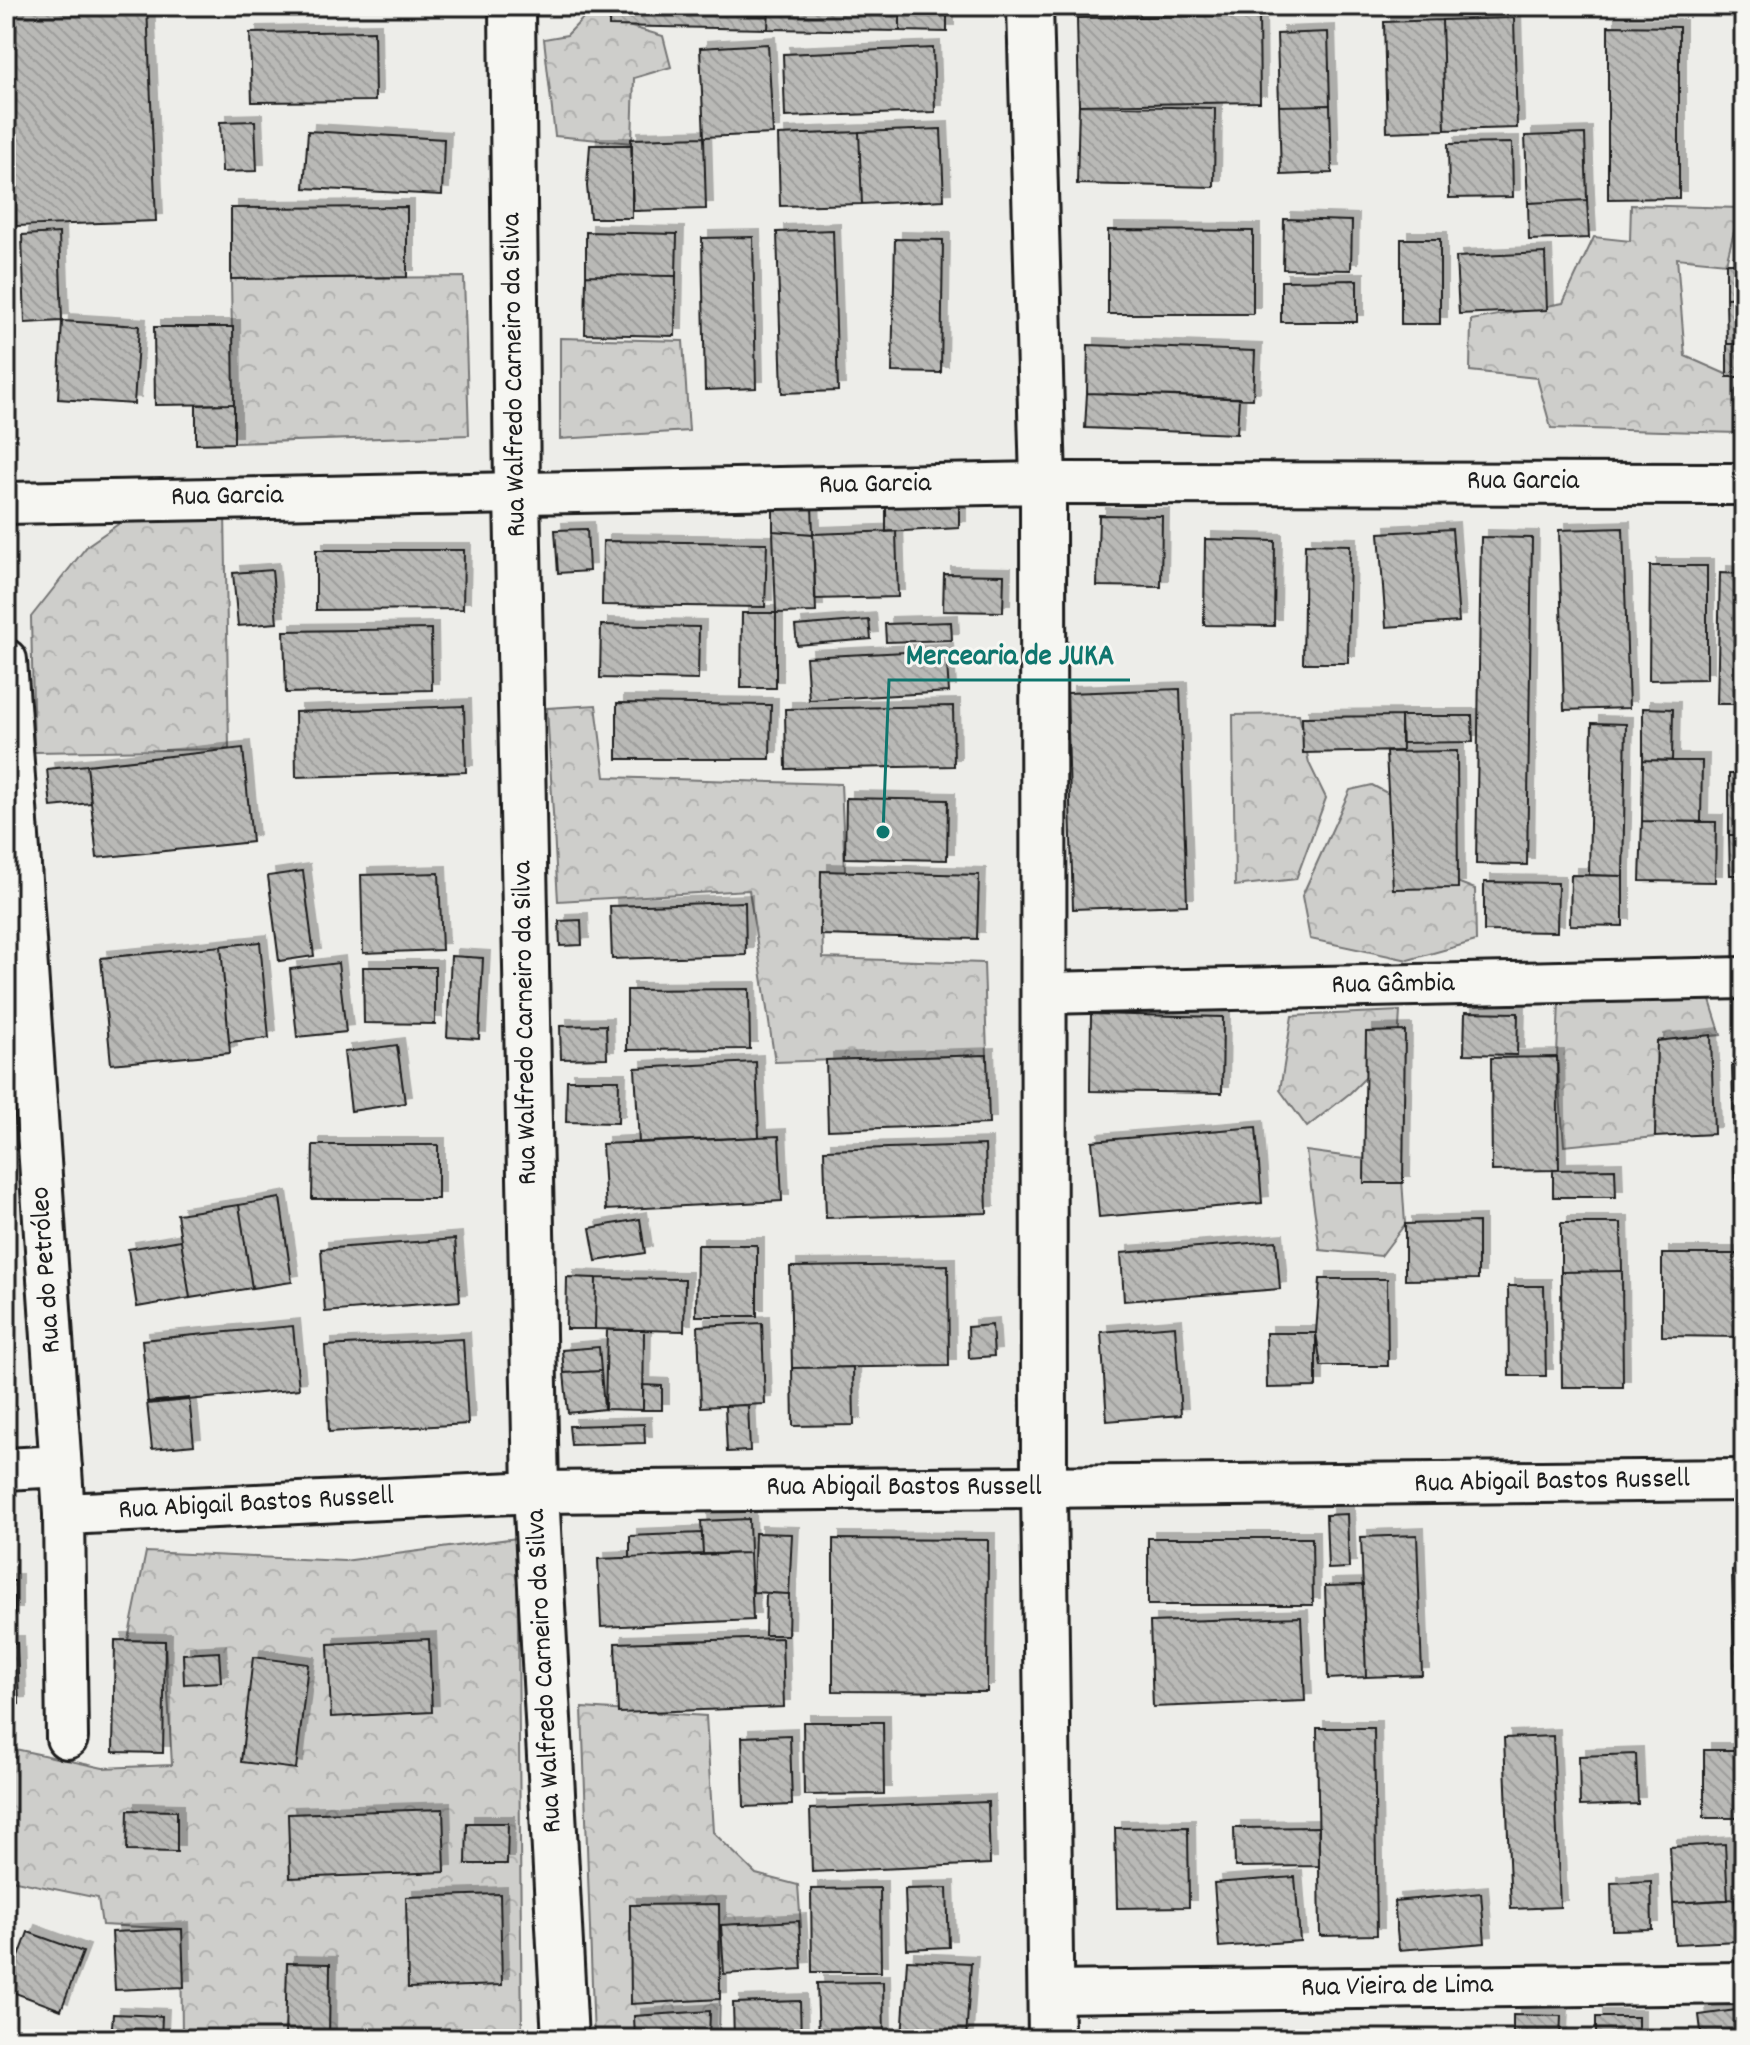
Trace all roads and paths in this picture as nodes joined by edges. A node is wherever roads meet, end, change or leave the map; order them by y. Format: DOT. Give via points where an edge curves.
graph roads {
  1 [pos="512,6"];
  2 [pos="1030,6"];
  3 [pos="1043,483"];
  4 [pos="1744,484"];
  5 [pos="517,493"];
  6 [pos="6,503"];
  7 [pos="6,660"];
  8 [pos="1744,978"];
  9 [pos="1043,993"];
  10 [pos="61,1466"];
  11 [pos="6,1469"];
  12 [pos="1744,1480"];
  13 [pos="1044,1488"];
  14 [pos="536,1492"];
  15 [pos="64,1514"];
  16 [pos="67,1738"];
  17 [pos="1744,1983"];
  18 [pos="1050,1992"];
  19 [pos="565,2039"];
  20 [pos="1051,2039"];
  1 -- 5 [label="main road, Rua Walfredo Carneiro da Silva"];
  2 -- 3 [label="main road"];
  3 -- 4 [label="street, Rua Garcia"];
  3 -- 5 [label="street, Rua Garcia"];
  3 -- 9 [label="main road"];
  5 -- 6 [label="street, Rua Garcia"];
  5 -- 14 [label="main road, Rua Walfredo Carneiro da Silva"];
  7 -- 10 [label="street, Rua do Petróleo"];
  8 -- 9 [label="street, Rua Gâmbia"];
  9 -- 13 [label="main road"];
  10 -- 11 [label="street"];
  10 -- 15 [label="street, Rua do Petróleo"];
  12 -- 13 [label="street, Rua Abigail Bastos Russell"];
  13 -- 14 [label="street, Rua Abigail Bastos Russell"];
  13 -- 18 [label="main road"];
  14 -- 15 [label="street, Rua Abigail Bastos Russell"];
  14 -- 19 [label="main road, Rua Walfredo Carneiro da Silva"];
  15 -- 16 [label="street, Rua do Petróleo"];
  17 -- 18 [label="street, Rua Vieira de Lima"];
  18 -- 20 [label="main road"];
}
